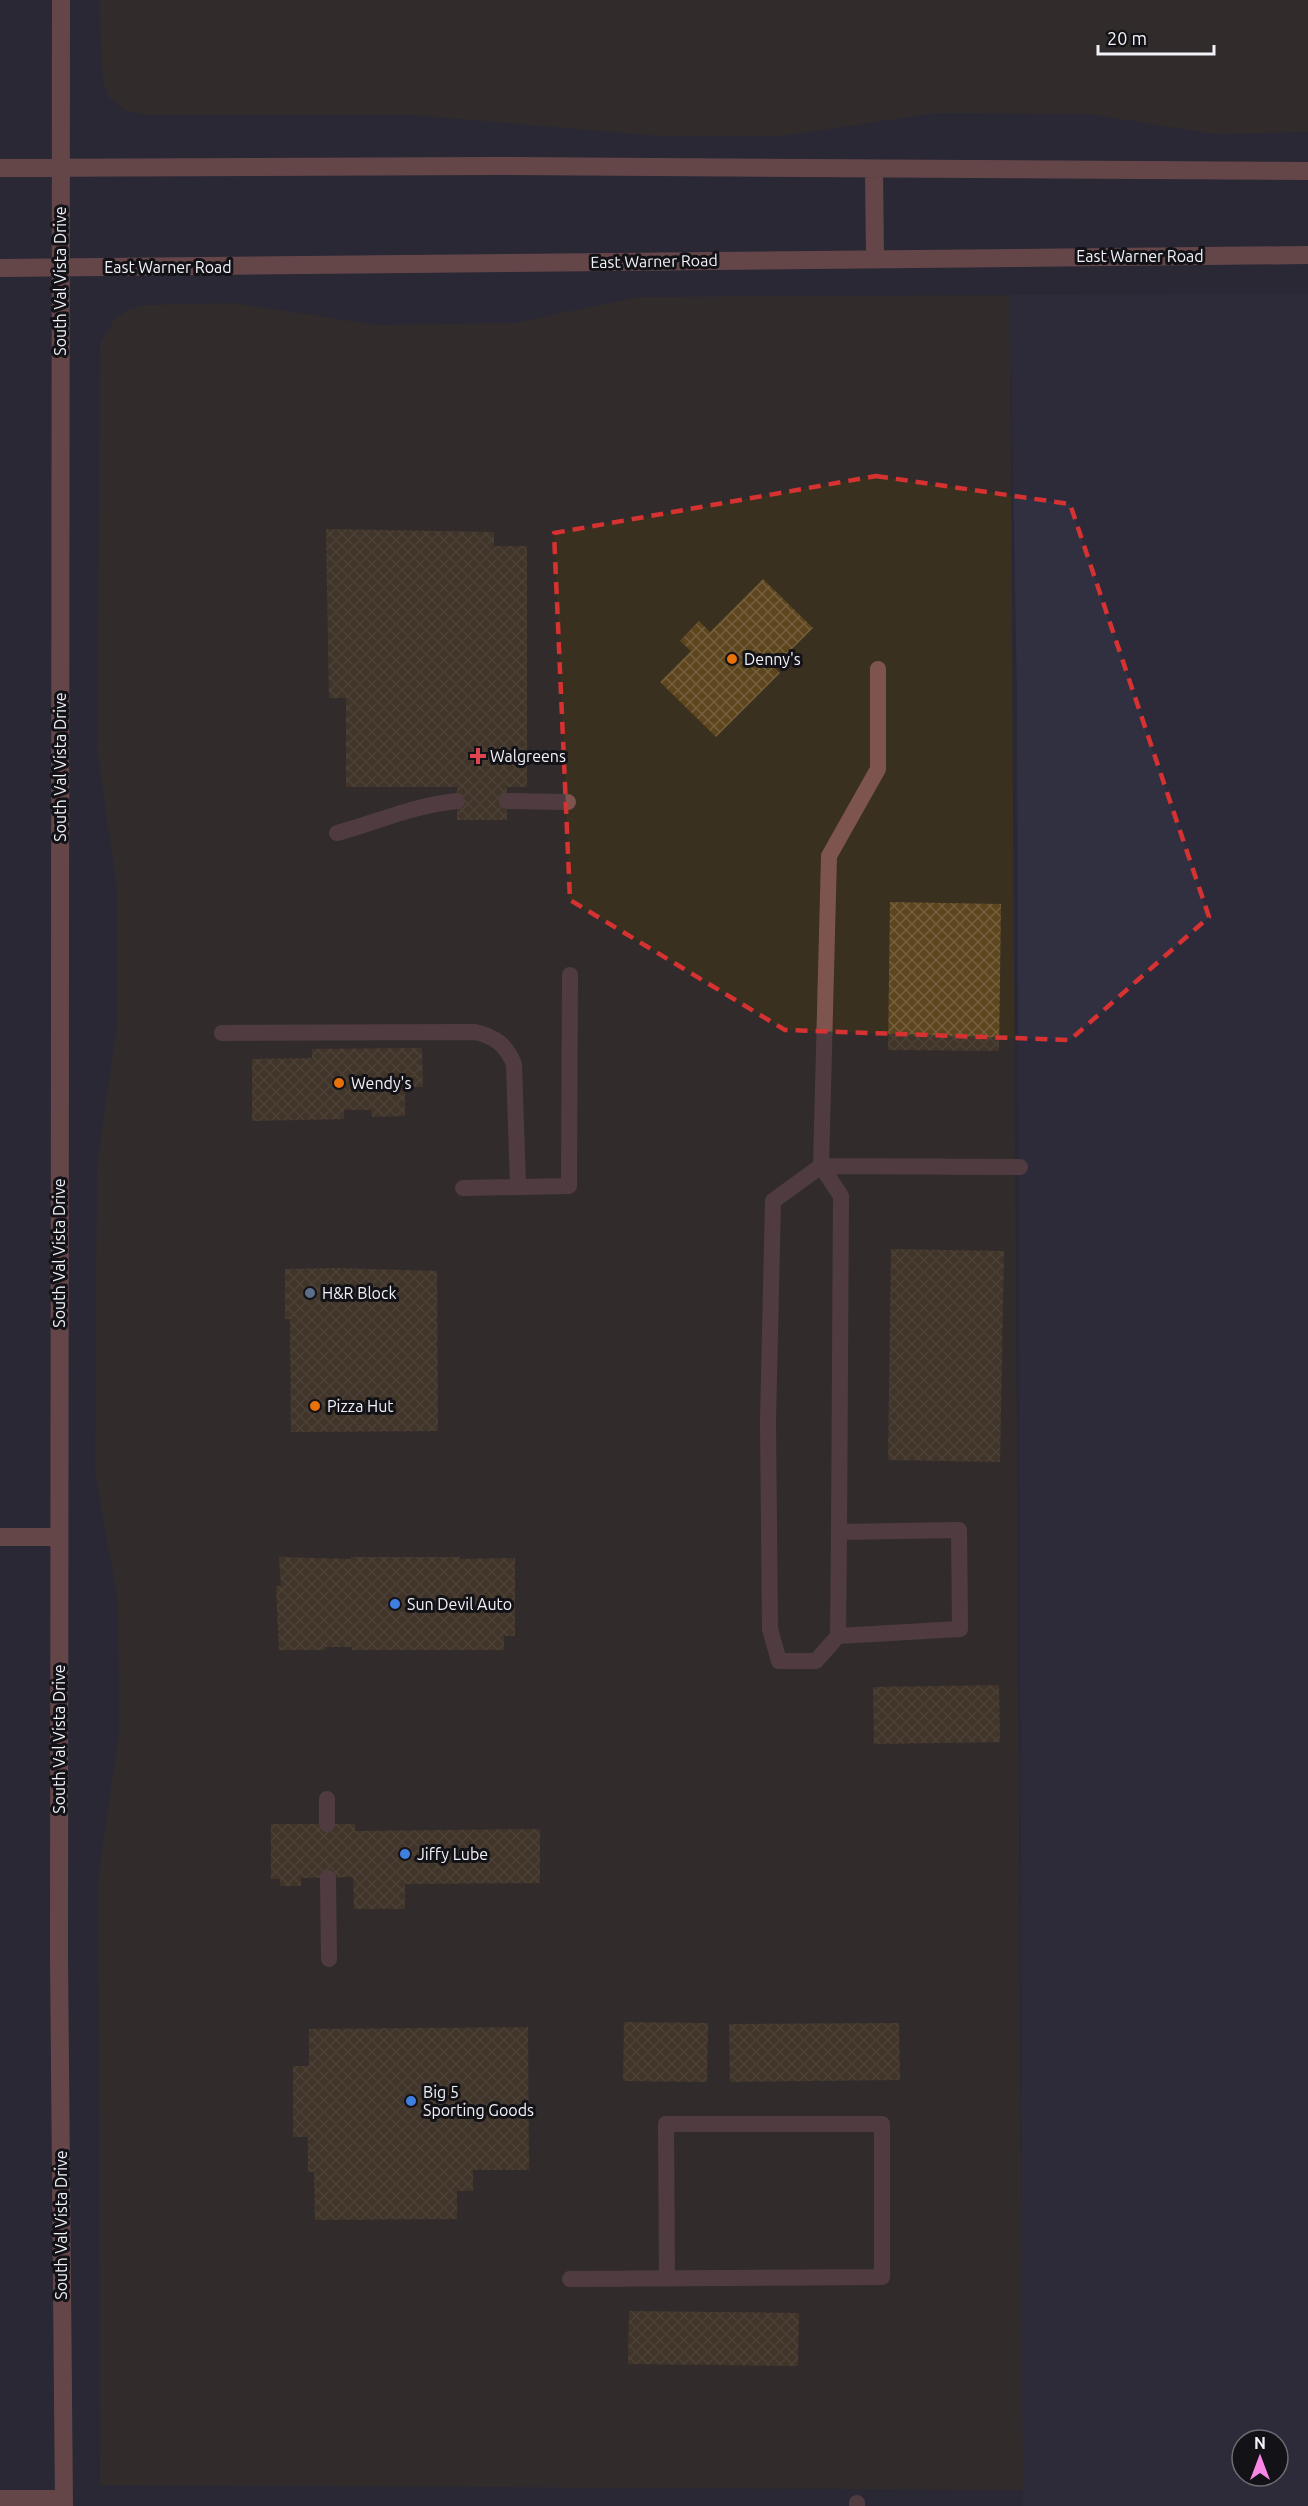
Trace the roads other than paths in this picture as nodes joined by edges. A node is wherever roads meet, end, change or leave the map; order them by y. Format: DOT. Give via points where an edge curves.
graph roads {
  1 [pos="61,0"];
  2 [pos="0,168"];
  3 [pos="59,168"];
  4 [pos="874,170"];
  5 [pos="1308,171"];
  6 [pos="1308,255"];
  7 [pos="875,258"];
  8 [pos="0,268"];
  9 [pos="61,268"];
  10 [pos="878,669"];
  11 [pos="457,801"];
  12 [pos="507,801"];
  13 [pos="568,802"];
  14 [pos="337,833"];
  15 [pos="570,975"];
  16 [pos="222,1033"];
  17 [pos="820,1166"];
  18 [pos="1020,1167"];
  19 [pos="518,1187"];
  20 [pos="463,1188"];
  21 [pos="839,1532"];
  22 [pos="0,1537"];
  23 [pos="60,1537"];
  24 [pos="838,1636"];
  25 [pos="327,1799"];
  26 [pos="327,1824"];
  27 [pos="328,1878"];
  28 [pos="329,1959"];
  29 [pos="667,2277"];
  30 [pos="570,2279"];
  31 [pos="0,2499"];
  32 [pos="64,2502"];
  1 -- 3 [label="main road, South Val Vista Drive"];
  2 -- 3 [label="main road"];
  3 -- 4 [label="main road" via="497,166"];
  3 -- 9 [label="main road, South Val Vista Drive"];
  4 -- 5 [label="main road"];
  4 -- 7 [label="main road"];
  6 -- 7 [label="main road, East Warner Road"];
  7 -- 9 [label="main road, East Warner Road"];
  8 -- 9 [label="main road, East Warner Road"];
  9 -- 23 [label="main road, South Val Vista Drive"];
  10 -- 17 [label="lane" via="878,769 829,856"];
  11 -- 14 [label="lane" via="409,809"];
  12 -- 13 [label="lane"];
  15 -- 19 [label="lane" via="569,1186"];
  16 -- 19 [label="lane" via="487,1035 507,1046 514,1064"];
  17 -- 18 [label="lane"];
  17 -- 21 [label="lane" via="842,1196"];
  17 -- 24 [label="lane" via="773,1201 768,1421 770,1629 779,1660 816,1661"];
  19 -- 20 [label="lane"];
  21 -- 24 [label="lane"];
  21 -- 24 [label="lane" via="959,1530 960,1629"];
  22 -- 23 [label="main road"];
  23 -- 32 [label="main road, South Val Vista Drive"];
  25 -- 26 [label="lane"];
  27 -- 28 [label="lane"];
  29 -- 29 [label="lane" via="882,2277 882,2124 666,2124"];
  29 -- 30 [label="lane"];
  31 -- 32 [label="main road"];
}
